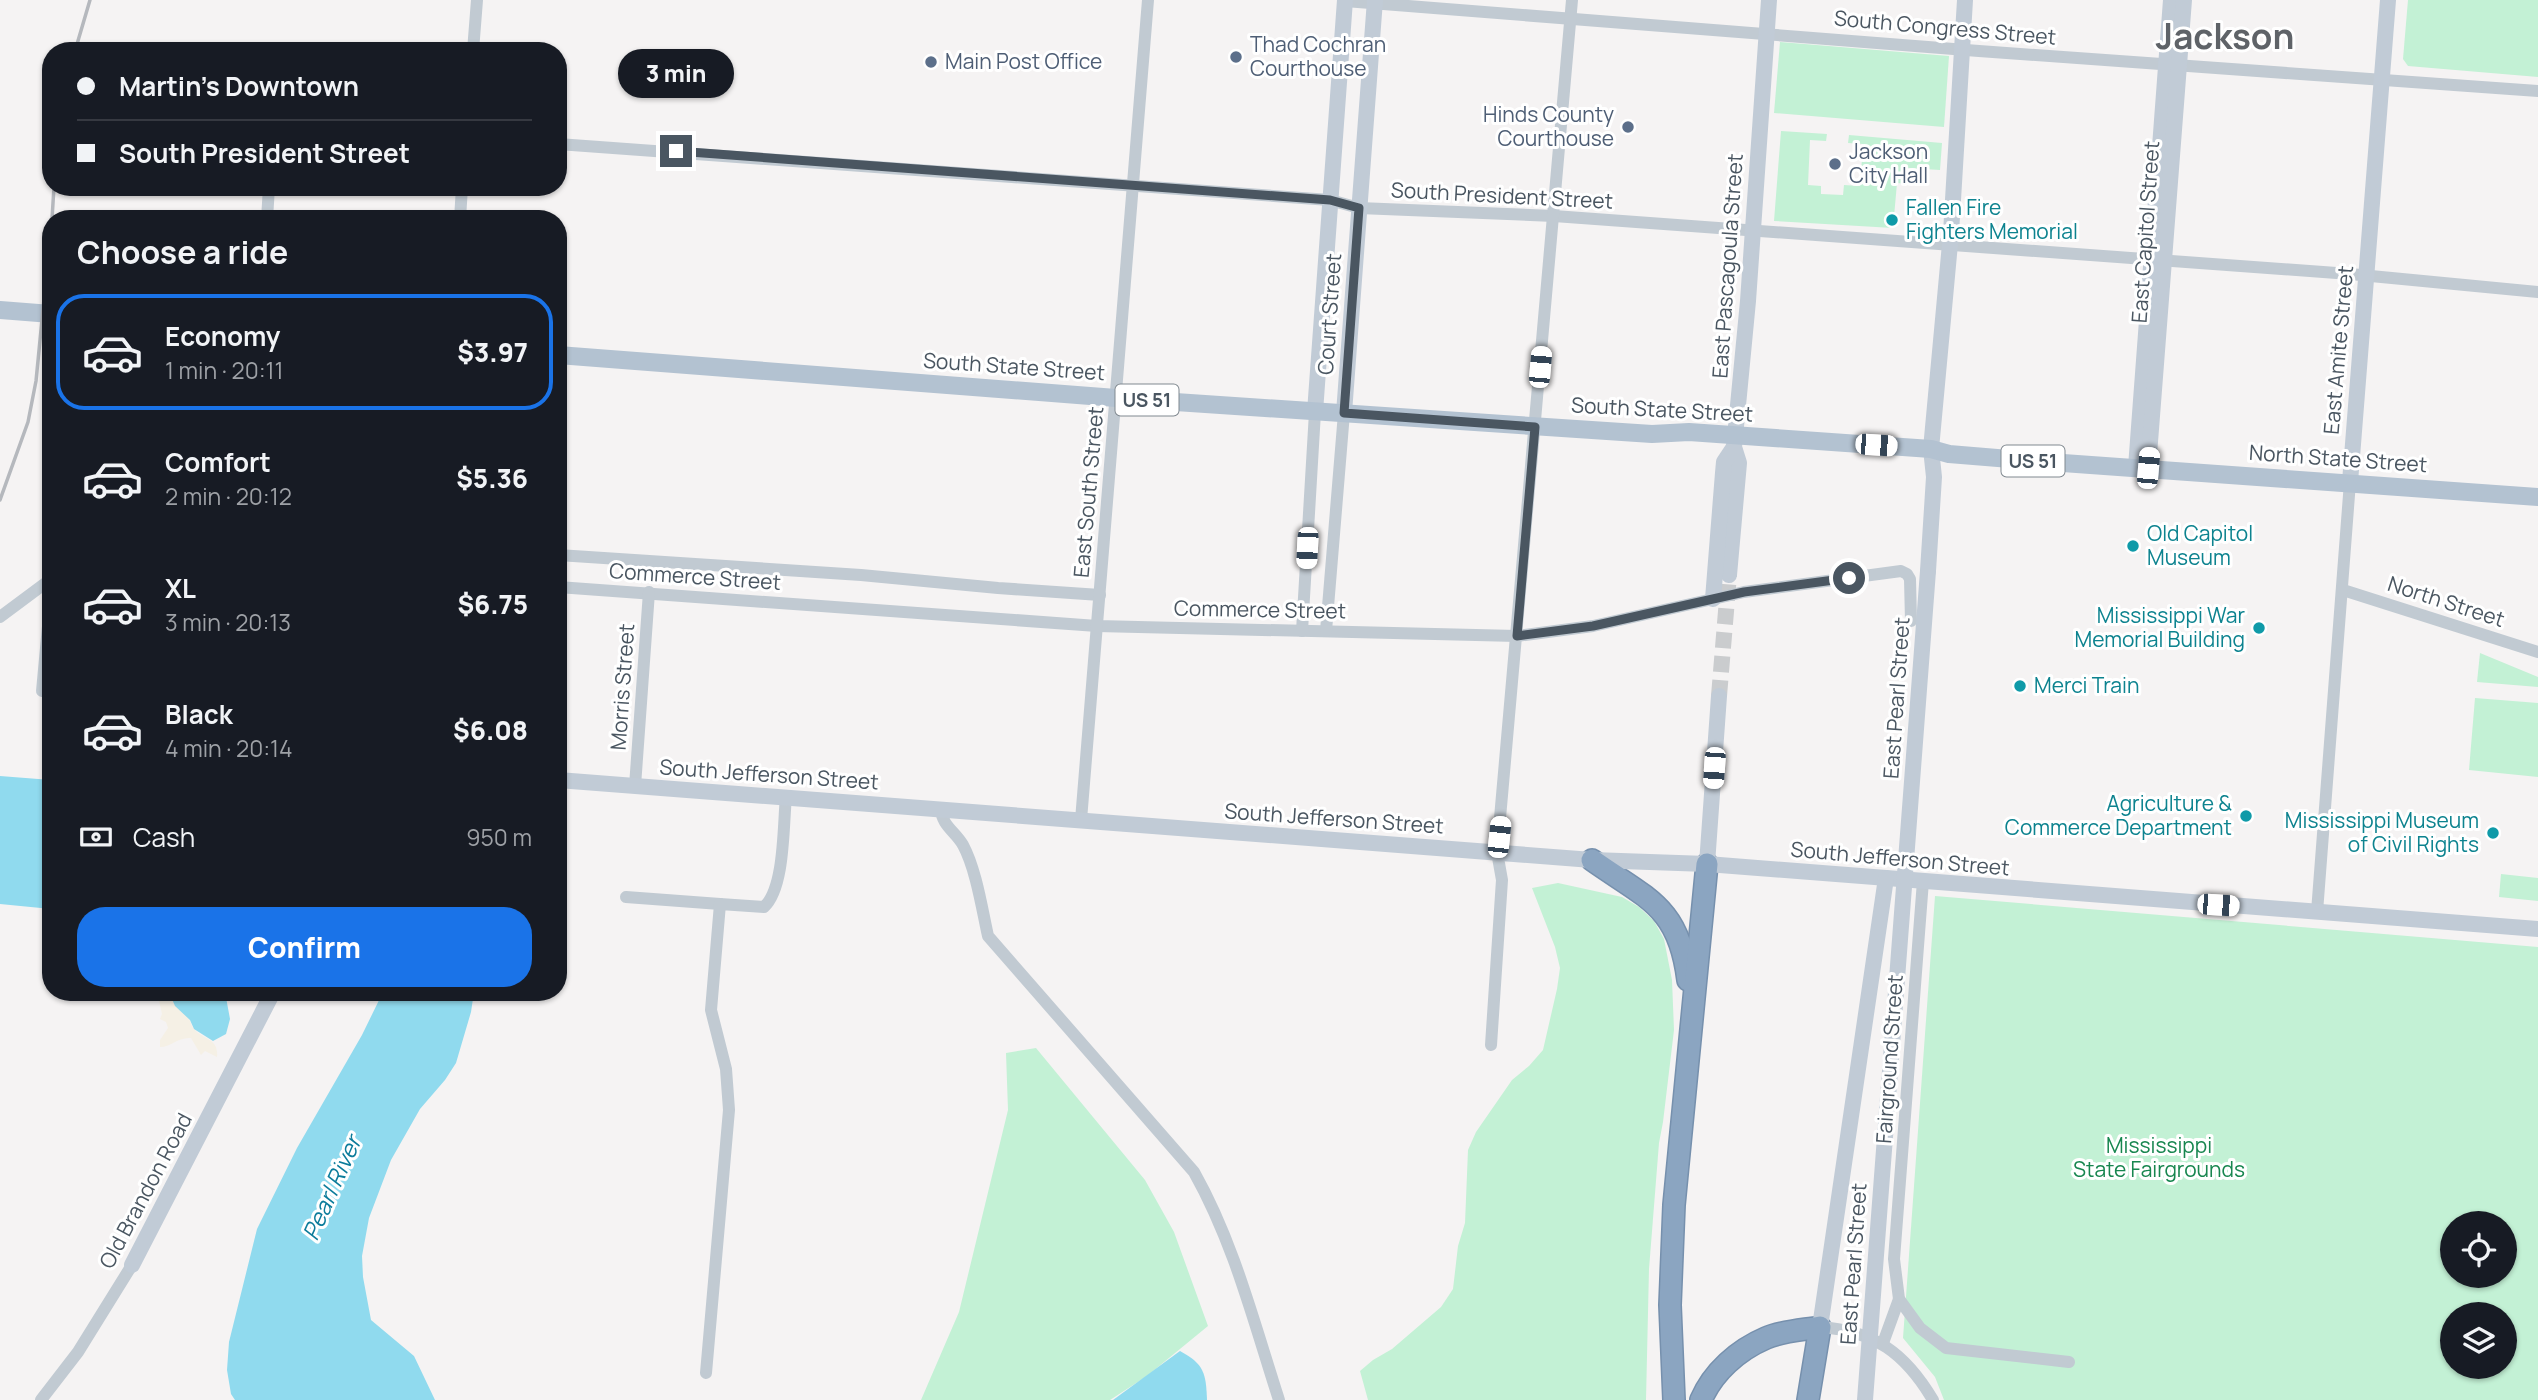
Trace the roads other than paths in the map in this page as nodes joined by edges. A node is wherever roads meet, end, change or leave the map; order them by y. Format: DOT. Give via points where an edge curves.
graph roads {
  1 [pos="477,0"];
  2 [pos="1148,0"];
  3 [pos="1572,0"];
  4 [pos="1769,0"];
  5 [pos="1965,0"];
  6 [pos="2171,0"];
  7 [pos="2184,0"];
  8 [pos="2388,0"];
  9 [pos="1345,1"];
  10 [pos="1374,2"];
  11 [pos="1570,18"];
  12 [pos="1767,33"];
  13 [pos="474,42"];
  14 [pos="1962,50"];
  15 [pos="2173,64"];
  16 [pos="2382,79"];
  17 [pos="2538,91"];
  18 [pos="567,145"];
  19 [pos="1134,185"];
  20 [pos="1330,200"];
  21 [pos="1359,208"];
  22 [pos="1554,216"];
  23 [pos="1752,232"];
  24 [pos="1950,246"];
  25 [pos="2158,262"];
  26 [pos="2366,275"];
  27 [pos="2538,292"];
  28 [pos="0,310"];
  29 [pos="42,313"];
  30 [pos="567,356"];
  31 [pos="1116,398"];
  32 [pos="1315,412"];
  33 [pos="1344,413"];
  34 [pos="1535,427"];
  35 [pos="1736,441"];
  36 [pos="1931,449"];
  37 [pos="2142,468"];
  38 [pos="2350,482"];
  39 [pos="2538,497"];
  40 [pos="567,556"];
  41 [pos="1729,575"];
  42 [pos="42,586"];
  43 [pos="567,587"];
  44 [pos="2343,590"];
  45 [pos="649,592"];
  46 [pos="1100,595"];
  47 [pos="1713,599"];
  48 [pos="0,617"];
  49 [pos="1911,621"];
  50 [pos="1097,626"];
  51 [pos="1302,631"];
  52 [pos="1326,631"];
  53 [pos="1517,636"];
  54 [pos="2538,652"];
  55 [pos="1718,696"];
  56 [pos="567,781"];
  57 [pos="635,786"];
  58 [pos="786,797"];
  59 [pos="941,809"];
  60 [pos="1082,820"];
  61 [pos="1497,852"];
  62 [pos="1592,860"];
  63 [pos="1707,864"];
  64 [pos="1885,878"];
  65 [pos="1923,881"];
  66 [pos="626,897"];
  67 [pos="720,904"];
  68 [pos="2317,912"];
  69 [pos="2538,929"];
  70 [pos="268,1001"];
  71 [pos="1693,1015"];
  72 [pos="1491,1045"];
  73 [pos="132,1265"];
  74 [pos="1899,1299"];
  75 [pos="1820,1327"];
  76 [pos="1883,1343"];
  77 [pos="2069,1362"];
  78 [pos="706,1373"];
  79 [pos="41,1400"];
  80 [pos="1279,1400"];
  81 [pos="1674,1400"];
  82 [pos="1701,1400"];
  83 [pos="1808,1400"];
  84 [pos="1865,1400"];
  85 [pos="1933,1400"];
  1 -- 13 [label="street"];
  2 -- 19 [label="street, East South Street"];
  3 -- 11 [label="street"];
  4 -- 12 [label="street, East Pascagoula Street"];
  5 -- 14 [label="street, East Pearl Street"];
  6 -- 15 [label="street, East Capitol Street"];
  7 -- 15 [label="street, East Capitol Street"];
  8 -- 16 [label="street, East Amite Street"];
  9 -- 10 [label="street, South Congress Street"];
  9 -- 20 [label="street, Court Street"];
  10 -- 11 [label="street, South Congress Street"];
  10 -- 21 [label="street, Court Street"];
  11 -- 12 [label="street, South Congress Street"];
  11 -- 22 [label="street"];
  12 -- 14 [label="street, South Congress Street"];
  12 -- 23 [label="street, East Pascagoula Street"];
  14 -- 15 [label="street, South Congress Street"];
  14 -- 24 [label="street, East Pearl Street"];
  15 -- 16 [label="street, South Congress Street"];
  15 -- 25 [label="street, East Capitol Street"];
  16 -- 17 [label="street, South Congress Street"];
  16 -- 26 [label="street, East Amite Street"];
  18 -- 19 [label="street, South President Street"];
  19 -- 20 [label="street, South President Street"];
  19 -- 31 [label="street, East South Street"];
  20 -- 21 [label="street, South President Street"];
  20 -- 32 [label="street, Court Street"];
  21 -- 22 [label="street, South President Street"];
  21 -- 33 [label="street, Court Street"];
  22 -- 23 [label="street, South President Street"];
  22 -- 34 [label="street"];
  23 -- 24 [label="street, South President Street"];
  23 -- 35 [label="street, East Pascagoula Street"];
  24 -- 25 [label="street, South President Street"];
  24 -- 36 [label="street, East Pearl Street"];
  25 -- 26 [label="street, South President Street"];
  25 -- 37 [label="street, East Capitol Street"];
  26 -- 27 [label="street, South President Street"];
  26 -- 38 [label="street, East Amite Street"];
  28 -- 29 [label="main road"];
  30 -- 31 [label="main road, South State Street / US 51"];
  31 -- 32 [label="main road, South State Street / US 51"];
  31 -- 46 [label="street, East South Street"];
  32 -- 33 [label="main road, South State Street / US 51"];
  32 -- 51 [label="street, Court Street"];
  33 -- 34 [label="main road, South State Street / US 51"];
  33 -- 52 [label="street, Court Street"];
  34 -- 35 [label="main road, South State Street / US 51" via="1652,435 1689,432"];
  34 -- 53 [label="street"];
  35 -- 36 [label="main road, South State Street / US 51"];
  35 -- 41 [label="street, East Pascagoula Street" via="1739,463"];
  35 -- 47 [label="street" via="1724,462"];
  36 -- 37 [label="main road, South State Street / US 51"];
  36 -- 84 [label="street, East Pearl Street, bridge" via="1934,477 1928,571"];
  37 -- 38 [label="main road, North State Street / US 51"];
  38 -- 39 [label="main road, North State Street / US 51"];
  38 -- 44 [label="street, East Amite Street"];
  40 -- 46 [label="street, Commerce Street"];
  42 -- 48 [label="street"];
  43 -- 45 [label="street, Commerce Street"];
  44 -- 54 [label="street, North Street"];
  44 -- 68 [label="street, East Amite Street"];
  45 -- 50 [label="street, Commerce Street"];
  45 -- 57 [label="street, Morris Street"];
  46 -- 50 [label="street, East South Street"];
  47 -- 49 [label="street, Commerce Street" via="1901,571 1910,579"];
  47 -- 53 [label="street, Commerce Street" via="1593,626"];
  50 -- 51 [label="street, Commerce Street"];
  50 -- 60 [label="street, East South Street"];
  51 -- 52 [label="street, Commerce Street"];
  52 -- 53 [label="street, Commerce Street"];
  53 -- 61 [label="street"];
  55 -- 63 [label="street"];
  56 -- 57 [label="street, South Jefferson Street"];
  57 -- 58 [label="street, South Jefferson Street"];
  58 -- 59 [label="street, South Jefferson Street"];
  58 -- 67 [label="street" via="778,882 771,901 764,906"];
  59 -- 60 [label="street, South Jefferson Street"];
  59 -- 80 [label="street" via="945,825 963,845 988,936 1194,1172 1233,1255"];
  60 -- 61 [label="street, South Jefferson Street"];
  61 -- 62 [label="street, South Jefferson Street"];
  61 -- 72 [label="street" via="1502,880"];
  62 -- 63 [label="street, South Jefferson Street"];
  62 -- 71 [label="highway" via="1652,900 1673,925 1685,954"];
  63 -- 64 [label="street, South Jefferson Street"];
  63 -- 71 [label="highway"];
  64 -- 65 [label="street, South Jefferson Street"];
  64 -- 75 [label="street"];
  65 -- 68 [label="street, South Jefferson Street"];
  65 -- 74 [label="street, Fairground Street" via="1894,1259"];
  66 -- 67 [label="street"];
  67 -- 78 [label="street" via="711,1010 726,1069 729,1110"];
  68 -- 69 [label="street, South Jefferson Street"];
  70 -- 73 [label="street, Old Brandon Road"];
  71 -- 81 [label="highway" via="1674,1205 1670,1306"];
  73 -- 79 [label="street, Old Brandon Road" via="78,1352"];
  74 -- 76 [label="street"];
  74 -- 77 [label="street, Fairground Street" via="1920,1328 1946,1348"];
  75 -- 76 [label="street" via="1852,1331"];
  75 -- 82 [label="highway" via="1768,1337 1743,1350 1720,1369"];
  75 -- 83 [label="highway"];
  76 -- 85 [label="street" via="1909,1367"];
}
